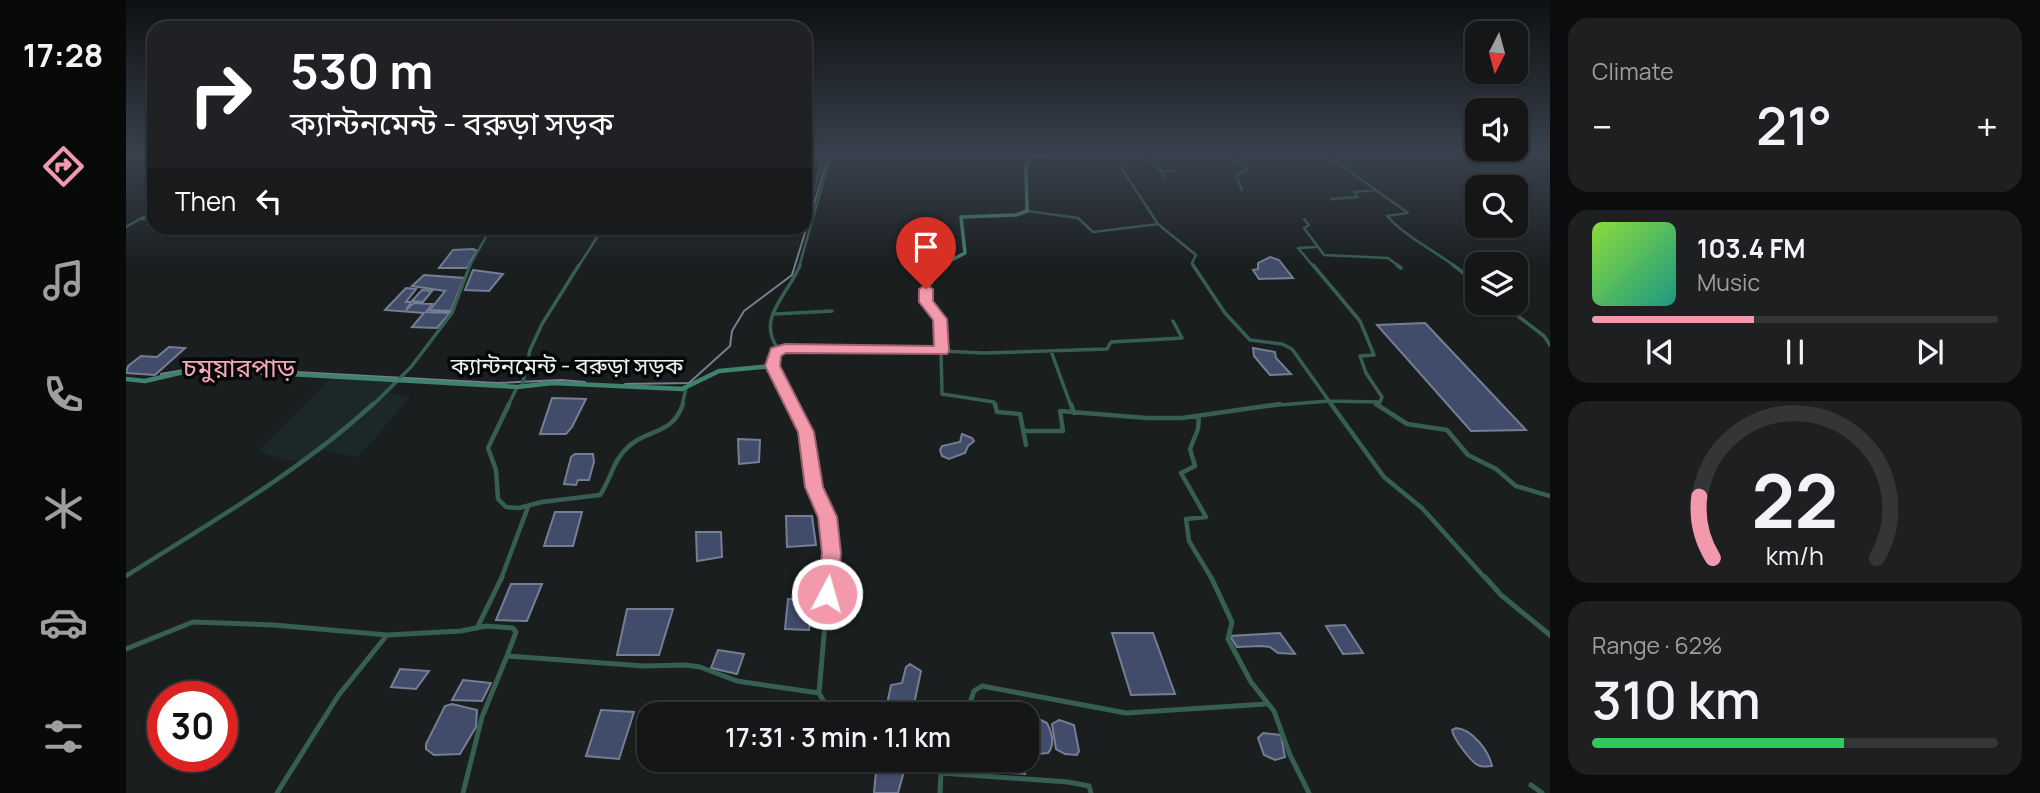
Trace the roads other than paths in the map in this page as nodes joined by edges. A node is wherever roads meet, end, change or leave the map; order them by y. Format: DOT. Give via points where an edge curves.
graph roads {
  1 [pos="816,192"];
  2 [pos="818,192"];
  3 [pos="1027,192"];
  4 [pos="1137,192"];
  5 [pos="1354,192"];
  6 [pos="1379,192"];
  7 [pos="1331,199"];
  8 [pos="813,208"];
  9 [pos="1027,211"];
  10 [pos="812,212"];
  11 [pos="147,215"];
  12 [pos="139,219"];
  13 [pos="147,219"];
  14 [pos="1304,219"];
  15 [pos="1158,224"];
  16 [pos="126,227"];
  17 [pos="487,235"];
  18 [pos="599,235"];
  19 [pos="806,235"];
  20 [pos="1316,247"];
  21 [pos="1401,268"];
  22 [pos="1465,274"];
  23 [pos="832,312"];
  24 [pos="775,314"];
  25 [pos="1517,315"];
  26 [pos="1173,321"];
  27 [pos="1550,345"];
  28 [pos="779,350"];
  29 [pos="941,351"];
  30 [pos="1051,351"];
  31 [pos="773,366"];
  32 [pos="126,379"];
  33 [pos="396,380"];
  34 [pos="521,385"];
  35 [pos="686,388"];
  36 [pos="1329,401"];
  37 [pos="1375,403"];
  38 [pos="1074,413"];
  39 [pos="1199,416"];
  40 [pos="1025,431"];
  41 [pos="1026,445"];
  42 [pos="1550,496"];
  43 [pos="528,507"];
  44 [pos="126,576"];
  45 [pos="477,628"];
  46 [pos="387,635"];
  47 [pos="1550,635"];
  48 [pos="126,649"];
  49 [pos="507,656"];
  50 [pos="819,693"];
  51 [pos="824,702"];
  52 [pos="970,702"];
  53 [pos="1266,704"];
  54 [pos="941,773"];
  55 [pos="1531,785"];
  56 [pos="277,793"];
  57 [pos="463,793"];
  58 [pos="940,793"];
  59 [pos="1091,793"];
  60 [pos="1309,793"];
  61 [pos="1542,793"];
  1 -- 8 [label="street"];
  2 -- 8 [label="street"];
  3 -- 9 [label="main road"];
  4 -- 15 [label="street"];
  5 -- 7 [label="street" via="1357,197"];
  6 -- 22 [label="street" via="1408,214 1387,216 1407,236"];
  8 -- 10 [label="street"];
  9 -- 15 [label="street" via="1078,218 1093,232"];
  9 -- 29 [label="main road" via="961,217 965,253 936,268 926,289 926,302 940,319"];
  11 -- 12 [label="street"];
  12 -- 13 [label="street"];
  12 -- 16 [label="street"];
  14 -- 20 [label="street" via="1309,225 1304,228"];
  15 -- 36 [label="street" via="1196,255 1195,268 1250,340 1292,349"];
  17 -- 33 [label="street" via="469,267 455,308"];
  18 -- 34 [label="street" via="542,324"];
  19 -- 24 [label="street" via="793,284 777,299"];
  20 -- 21 [label="street" via="1324,255 1388,258"];
  20 -- 37 [label="street" via="1297,248 1360,321 1374,354 1360,356 1381,397"];
  23 -- 24 [label="street"];
  24 -- 28 [label="street" via="771,335"];
  25 -- 27 [label="street"];
  26 -- 30 [label="street" via="1182,338 1114,341 1107,349"];
  28 -- 29 [label="main road"];
  28 -- 31 [label="main road"];
  29 -- 30 [label="street"];
  29 -- 40 [label="street" via="942,394 994,402 997,412 1020,414"];
  30 -- 38 [label="street"];
  31 -- 35 [label="main road, ক্যান্টনমেন্ট - বরুড়া সড়ক" via="719,371"];
  31 -- 50 [label="street" via="806,432 810,474 830,534"];
  32 -- 33 [label="main road, ক্যান্টনমেন্ট - বরুড়া সড়ক" via="145,381 198,369"];
  33 -- 34 [label="main road, ক্যান্টনমেন্ট - বরুড়া সড়ক"];
  33 -- 44 [label="street" via="342,433 298,466"];
  34 -- 35 [label="main road, ক্যান্টনমেন্ট - বরুড়া সড়ক"];
  34 -- 43 [label="street" via="488,448 496,470 498,499 506,507"];
  35 -- 43 [label="street" via="676,423 641,436 619,456 600,495"];
  36 -- 37 [label="street"];
  36 -- 39 [label="street" via="1288,402"];
  36 -- 47 [label="street" via="1384,477 1422,508 1501,595"];
  37 -- 42 [label="street" via="1407,425 1447,430 1468,455 1516,486"];
  38 -- 39 [label="street" via="1118,418"];
  38 -- 40 [label="street" via="1059,413 1061,432"];
  39 -- 53 [label="street" via="1190,449 1195,466 1181,473 1206,517 1186,519 1189,541 1232,622 1228,639"];
  40 -- 41 [label="street"];
  43 -- 45 [label="street"];
  45 -- 46 [label="street"];
  45 -- 49 [label="street" via="516,629"];
  46 -- 48 [label="street" via="193,622"];
  46 -- 56 [label="street" via="332,704"];
  49 -- 50 [label="street" via="701,667 737,681"];
  49 -- 57 [label="street" via="482,717"];
  50 -- 51 [label="street"];
  52 -- 53 [label="street" via="982,686 1126,713"];
  53 -- 60 [label="street" via="1274,710"];
  54 -- 58 [label="street"];
  54 -- 59 [label="street" via="1068,782 1089,786"];
  55 -- 61 [label="street"];
}
